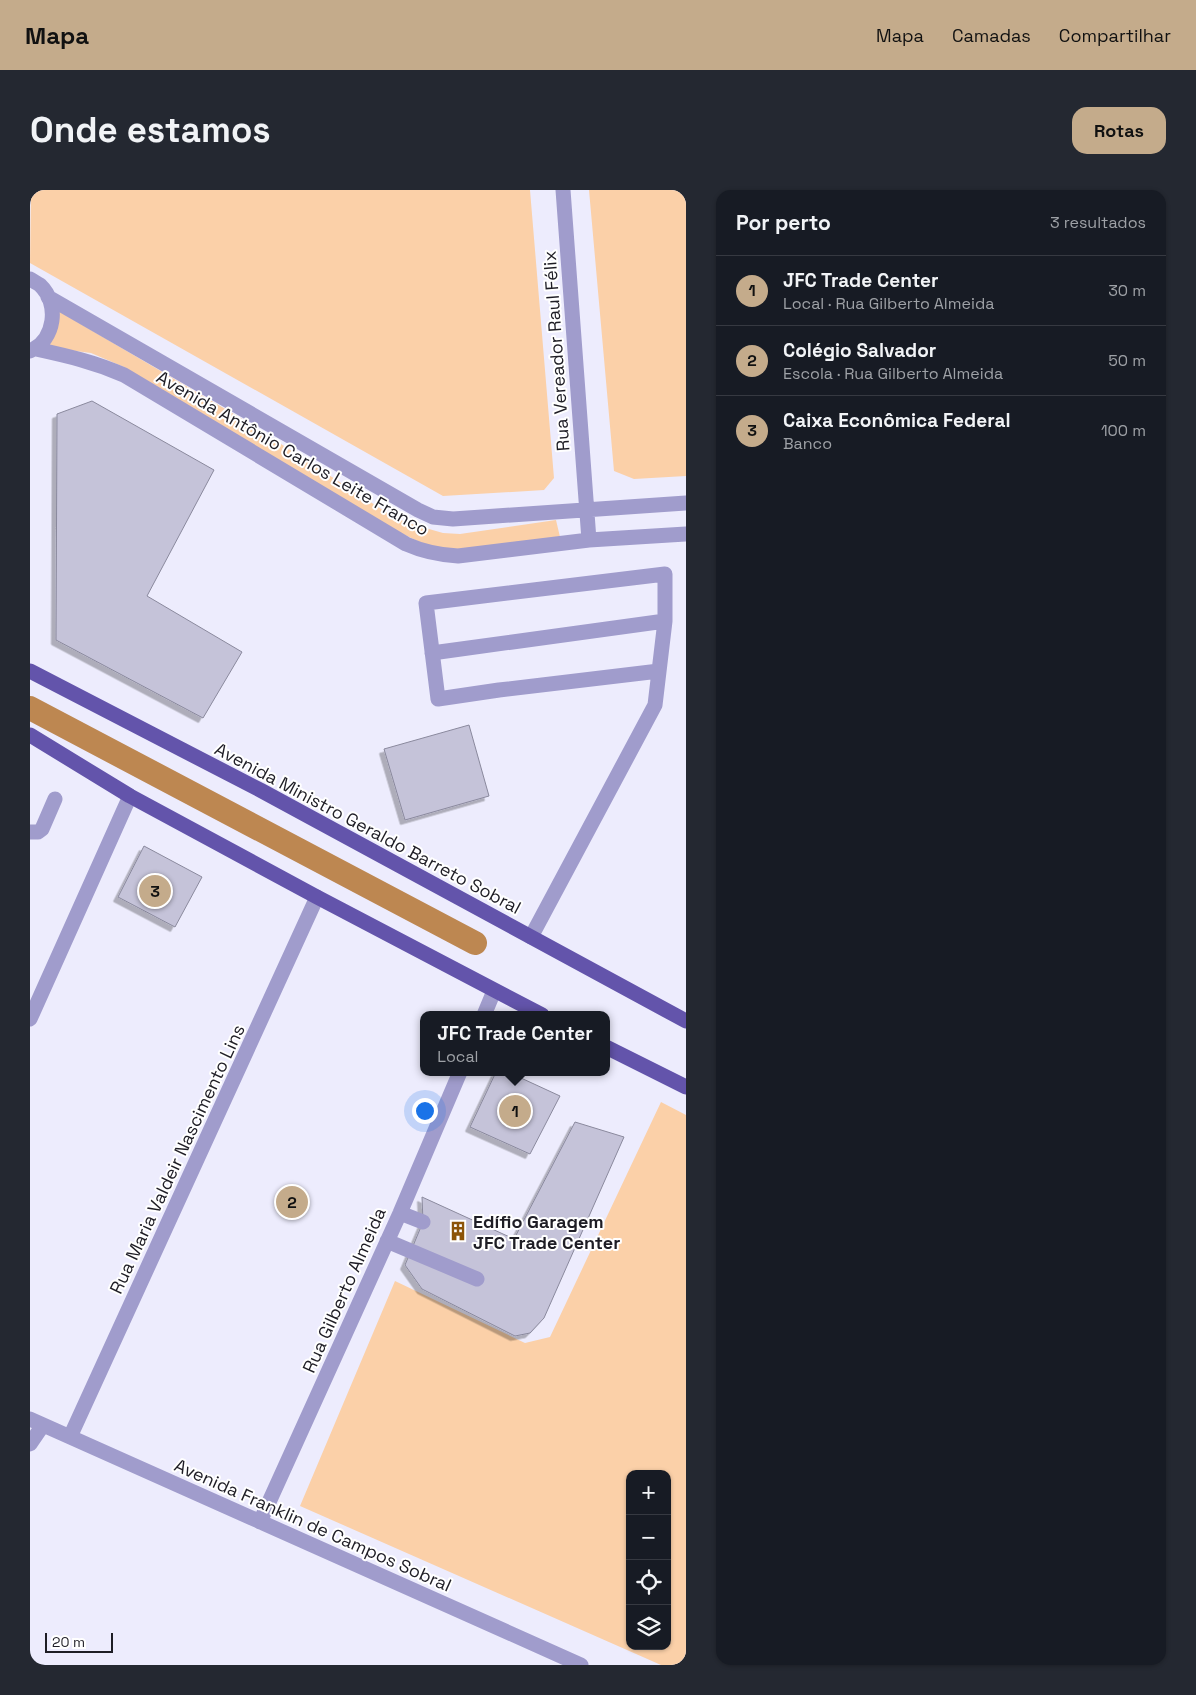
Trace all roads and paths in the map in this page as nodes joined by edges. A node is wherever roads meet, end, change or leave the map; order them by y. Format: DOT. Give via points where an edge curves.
graph roads {
  1 [pos="563,190"];
  2 [pos="30,279"];
  3 [pos="48,297"];
  4 [pos="33,350"];
  5 [pos="686,503"];
  6 [pos="587,510"];
  7 [pos="686,534"];
  8 [pos="589,540"];
  9 [pos="665,621"];
  10 [pos="432,653"];
  11 [pos="30,671"];
  12 [pos="659,671"];
  13 [pos="30,735"];
  14 [pos="130,796"];
  15 [pos="55,799"];
  16 [pos="30,832"];
  17 [pos="317,897"];
  18 [pos="531,937"];
  19 [pos="494,991"];
  20 [pos="486,1011"];
  21 [pos="534,1011"];
  22 [pos="30,1019"];
  23 [pos="686,1020"];
  24 [pos="610,1049"];
  25 [pos="458,1076"];
  26 [pos="686,1087"];
  27 [pos="400,1212"];
  28 [pos="423,1222"];
  29 [pos="387,1241"];
  30 [pos="477,1279"];
  31 [pos="36,1422"];
  32 [pos="70,1436"];
  33 [pos="30,1444"];
  34 [pos="260,1522"];
  35 [pos="581,1665"];
  1 -- 6 [label="street, Rua Vereador Raul Félix"];
  2 -- 3 [label="street, Avenida Antônio Carlos Leite Franco"];
  3 -- 4 [label="street, Avenida Antônio Carlos Leite Franco" via="52,325 46,338"];
  3 -- 6 [label="street, Avenida Antônio Carlos Leite Franco" via="433,517 453,519"];
  4 -- 8 [label="street, Avenida Antônio Carlos Leite Franco" via="94,362 124,375 423,552 458,556"];
  5 -- 6 [label="street, Avenida Antônio Carlos Leite Franco"];
  6 -- 8 [label="street, Rua Vereador Raul Félix"];
  7 -- 8 [label="street, Avenida Antônio Carlos Leite Franco"];
  9 -- 10 [label="street"];
  9 -- 10 [label="street" via="665,574 426,603"];
  9 -- 12 [label="street"];
  10 -- 12 [label="street" via="438,699"];
  11 -- 18 [label="main road, Avenida Ministro Geraldo Barreto Sobral" via="271,796"];
  12 -- 18 [label="street" via="655,705"];
  13 -- 14 [label="main road"];
  14 -- 17 [label="main road"];
  14 -- 22 [label="street"];
  15 -- 16 [label="street" via="42,829"];
  17 -- 19 [label="main road"];
  17 -- 32 [label="street, Rua Maria Valdeir Nascimento Lins"];
  18 -- 23 [label="main road, Avenida Ministro Geraldo Barreto Sobral"];
  19 -- 20 [label="street"];
  19 -- 21 [label="main road"];
  24 -- 26 [label="main road"];
  25 -- 27 [label="street, Rua Gilberto Almeida"];
  27 -- 28 [label="street"];
  27 -- 29 [label="street, Rua Gilberto Almeida"];
  29 -- 30 [label="street"];
  29 -- 34 [label="street, Rua Gilberto Almeida"];
  31 -- 32 [label="street, Avenida Franklin de Campos Sobral"];
  31 -- 33 [label="street"];
  32 -- 34 [label="street, Avenida Franklin de Campos Sobral"];
  34 -- 35 [label="street, Avenida Franklin de Campos Sobral"];
}
